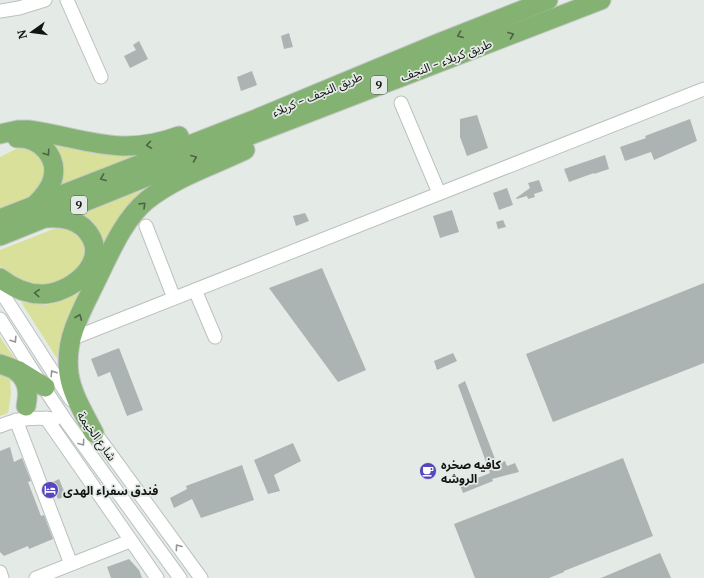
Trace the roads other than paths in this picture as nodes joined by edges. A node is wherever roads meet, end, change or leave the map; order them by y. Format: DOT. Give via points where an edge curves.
graph roads {
  1 [pos="46,0"];
  2 [pos="66,0"];
  3 [pos="548,0"];
  4 [pos="602,1"];
  5 [pos="0,10"];
  6 [pos="101,78"];
  7 [pos="362,84"];
  8 [pos="704,89"];
  9 [pos="401,102"];
  10 [pos="0,134"];
  11 [pos="0,142"];
  12 [pos="438,193"];
  13 [pos="39,212"];
  14 [pos="0,219"];
  15 [pos="146,226"];
  16 [pos="0,236"];
  17 [pos="0,278"];
  18 [pos="0,290"];
  19 [pos="195,290"];
  20 [pos="174,298"];
  21 [pos="0,319"];
  22 [pos="214,337"];
  23 [pos="71,339"];
  24 [pos="12,364"];
  25 [pos="39,384"];
  26 [pos="21,413"];
  27 [pos="46,418"];
  28 [pos="66,421"];
  29 [pos="0,426"];
  30 [pos="94,433"];
  31 [pos="130,541"];
  32 [pos="71,564"];
  33 [pos="0,572"];
  34 [pos="2,578"];
  35 [pos="36,578"];
  36 [pos="157,578"];
  37 [pos="180,578"];
  38 [pos="201,578"];
  1 -- 5 [label="street" via="19,8"];
  2 -- 6 [label="street"];
  3 -- 7 [label="highway, طريق النجف - کربلاء / 9, one-way" via="439,43"];
  7 -- 4 [label="highway, طريق کربلاء - النجف / 9, one-way"];
  7 -- 10 [label="highway, one-way" via="281,99 143,146 95,144 28,130"];
  7 -- 13 [label="highway, طريق النجف - کربلاء / 9" via="256,119 155,166"];
  23 -- 7 [label="highway, one-way" via="83,308 122,231 146,202 173,183 266,141"];
  8 -- 12 [label="street"];
  9 -- 12 [label="street"];
  11 -- 13 [label="highway, one-way" via="19,138 32,140 43,146 51,158 52,177"];
  12 -- 19 [label="street"];
  13 -- 14 [label="highway, 9"];
  13 -- 16 [label="highway, 9"];
  13 -- 17 [label="highway, one-way" via="76,222 81,226 91,238 95,253 91,266 77,282 46,294 22,291"];
  15 -- 20 [label="street"];
  30 -- 18 [label="street, شارع الخيمة, one-way"];
  19 -- 20 [label="street"];
  19 -- 22 [label="street"];
  20 -- 23 [label="street"];
  21 -- 24 [label="street, one-way"];
  23 -- 30 [label="highway" via="69,375"];
  24 -- 25 [label="highway"];
  24 -- 26 [label="highway" via="26,384 28,397"];
  25 -- 26 [label="street"];
  25 -- 28 [label="street, شارع الخيمة"];
  26 -- 27 [label="street"];
  26 -- 29 [label="street"];
  26 -- 32 [label="street"];
  27 -- 28 [label="street"];
  27 -- 31 [label="street"];
  28 -- 37 [label="street, شارع الخيمة, one-way"];
  38 -- 30 [label="street, شارع الخيمة, one-way"];
  31 -- 32 [label="street"];
  31 -- 36 [label="street"];
  32 -- 35 [label="street"];
  33 -- 34 [label="street"];
}
